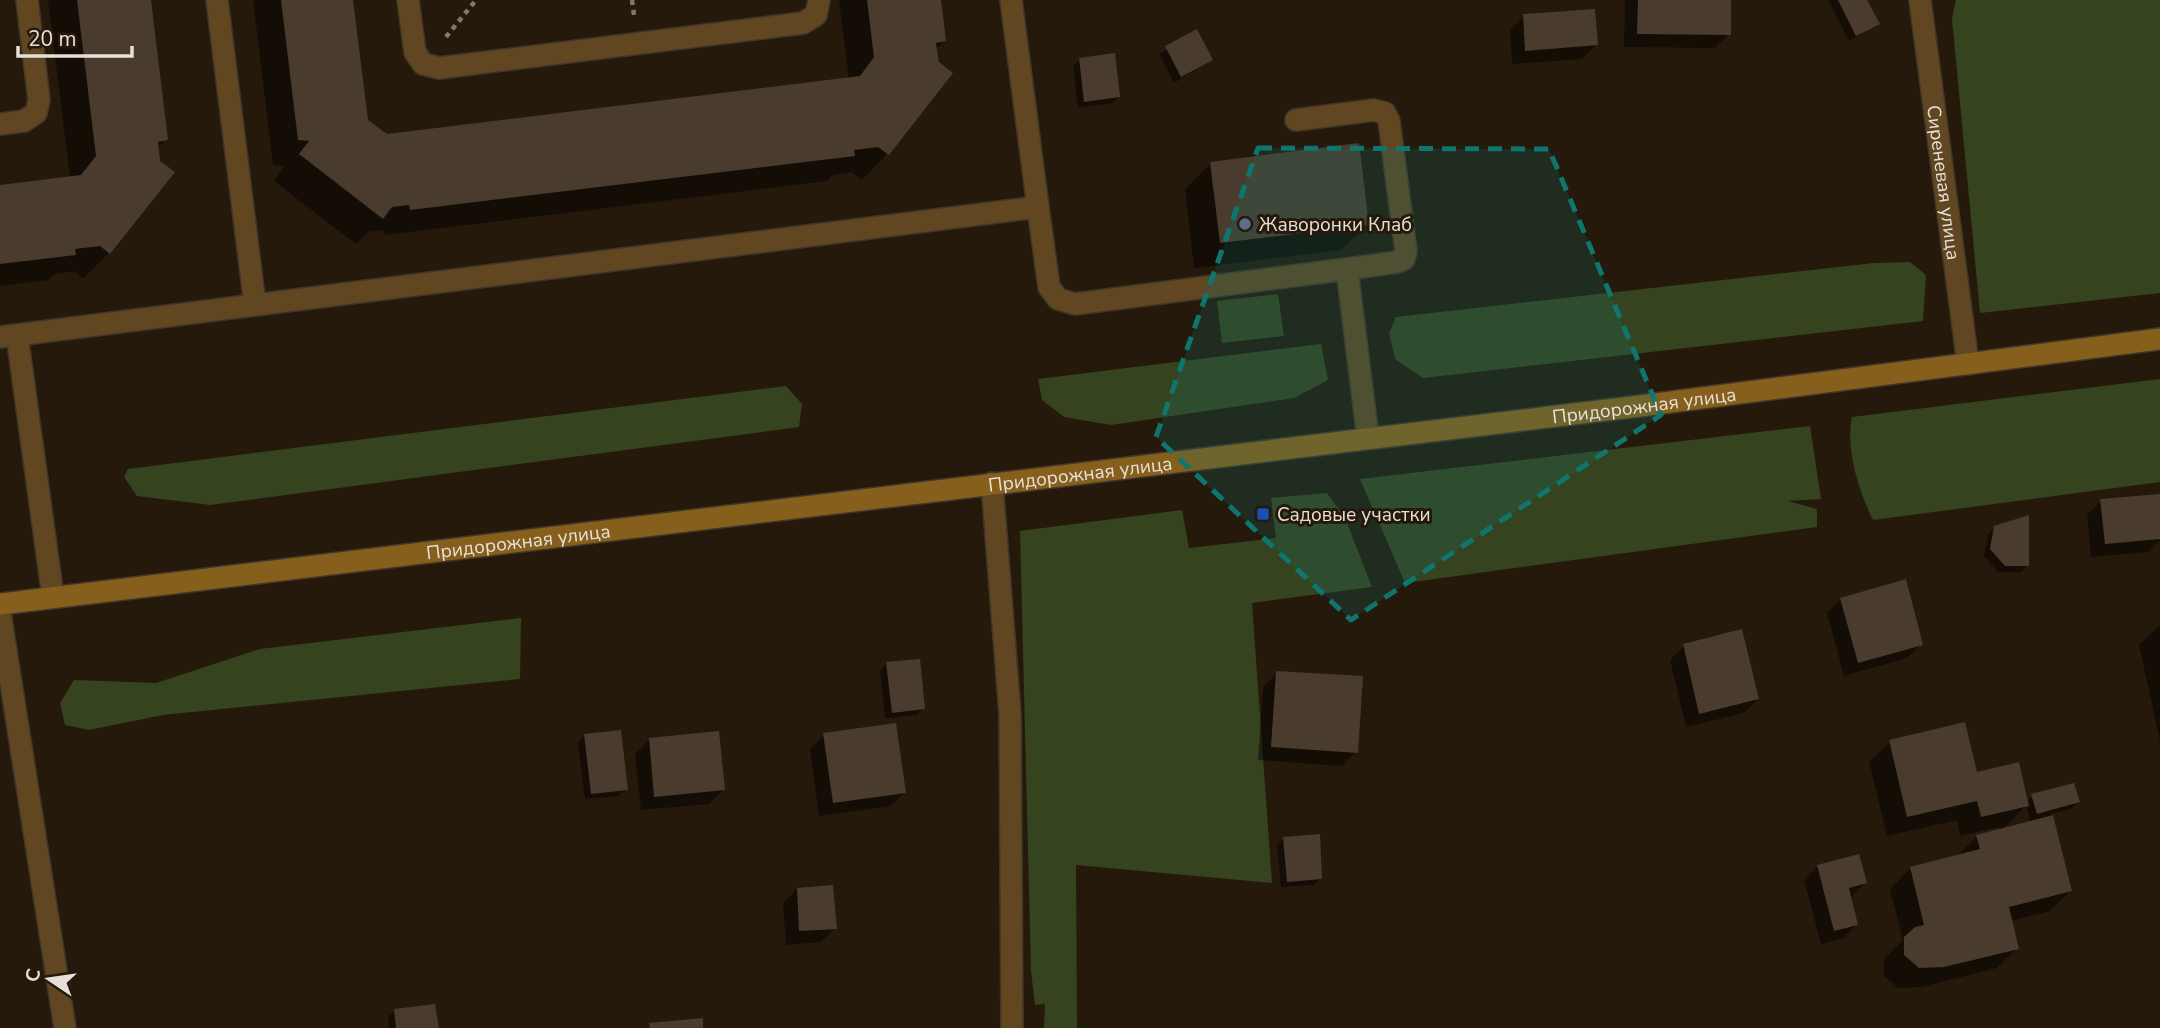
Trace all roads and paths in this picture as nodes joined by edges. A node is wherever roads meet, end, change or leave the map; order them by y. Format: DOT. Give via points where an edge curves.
graph roads {
  1 [pos="27,0"];
  2 [pos="217,0"];
  3 [pos="408,0"];
  4 [pos="819,0"];
  5 [pos="1011,0"];
  6 [pos="1920,0"];
  7 [pos="474,2"];
  8 [pos="423,64"];
  9 [pos="1296,120"];
  10 [pos="0,124"];
  11 [pos="1038,207"];
  12 [pos="1347,269"];
  13 [pos="255,305"];
  14 [pos="9,336"];
  15 [pos="2160,339"];
  16 [pos="1968,364"];
  17 [pos="1367,438"];
  18 [pos="992,483"];
  19 [pos="53,597"];
  20 [pos="0,604"];
  21 [pos="0,613"];
  22 [pos="65,1028"];
  23 [pos="1012,1028"];
  1 -- 10 [label="street" via="39,100 36,113 23,121"];
  2 -- 13 [label="street"];
  3 -- 8 [label="street" via="415,52"];
  4 -- 8 [label="street" via="816,15 803,23 439,68"];
  5 -- 11 [label="street"];
  6 -- 16 [label="street, Сиреневая улица"];
  7 -- 8 [label="path"];
  9 -- 12 [label="street" via="1374,110 1385,113 1389,121 1404,259"];
  11 -- 12 [label="street" via="1049,287 1058,299 1075,304"];
  11 -- 13 [label="street"];
  12 -- 17 [label="street"];
  13 -- 14 [label="street"];
  14 -- 19 [label="street"];
  15 -- 16 [label="main road, Придорожная улица"];
  16 -- 17 [label="main road, Придорожная улица"];
  17 -- 18 [label="main road, Придорожная улица"];
  18 -- 19 [label="main road, Придорожная улица"];
  18 -- 23 [label="street" via="1010,714"];
  19 -- 20 [label="main road, Придорожная улица"];
  21 -- 22 [label="street"];
}
